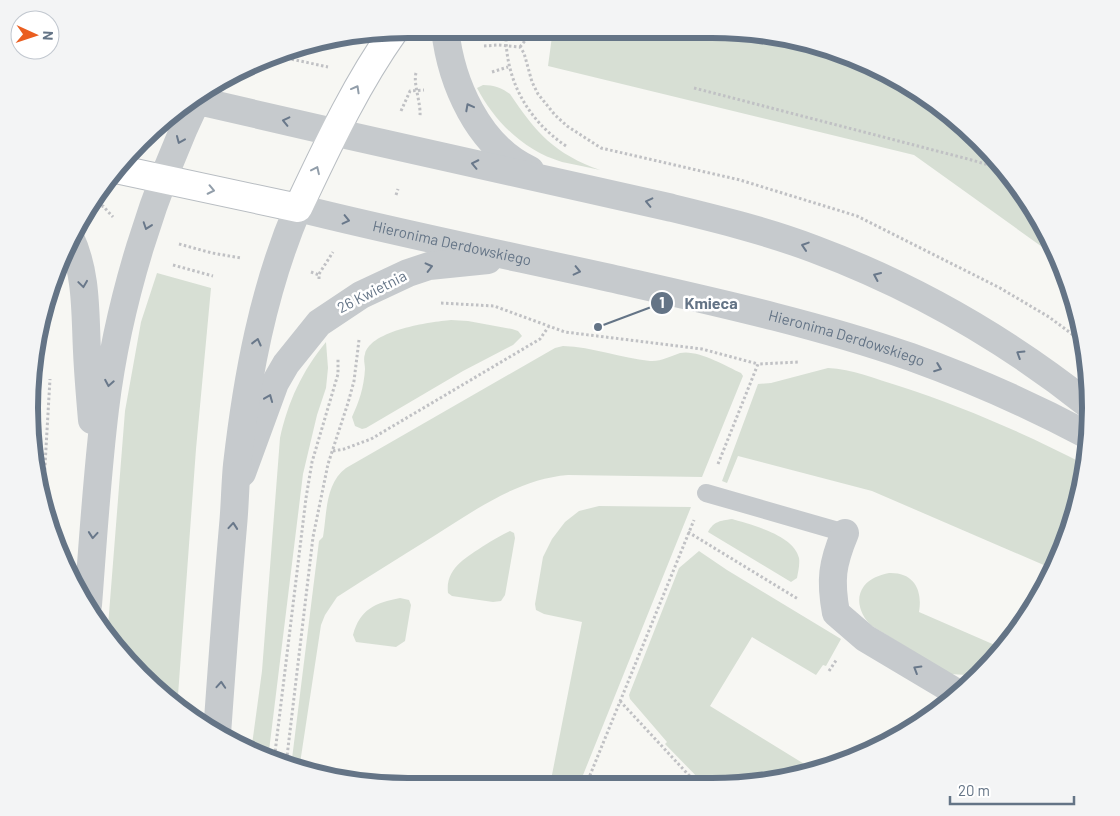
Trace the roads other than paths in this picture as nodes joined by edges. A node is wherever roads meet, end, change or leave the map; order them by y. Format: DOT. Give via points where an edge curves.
graph roads {
  1 [pos="389,38"];
  2 [pos="446,38"];
  3 [pos="204,99"];
  4 [pos="192,107"];
  5 [pos="334,132"];
  6 [pos="123,171"];
  7 [pos="163,180"];
  8 [pos="557,182"];
  9 [pos="298,208"];
  10 [pos="74,248"];
  11 [pos="530,260"];
  12 [pos="1082,400"];
  13 [pos="1082,432"];
  14 [pos="97,487"];
  15 [pos="706,493"];
  16 [pos="236,494"];
  17 [pos="845,533"];
  18 [pos="89,596"];
  19 [pos="952,690"];
  20 [pos="218,726"];
  5 -- 1 [label="main road, one-way" via="364,75"];
  8 -- 2 [label="street, one-way" via="514,163 497,147 471,112 454,74"];
  5 -- 3 [label="street, one-way"];
  4 -- 7 [label="street, one-way"];
  8 -- 5 [label="street, one-way"];
  9 -- 5 [label="main road, one-way"];
  6 -- 7 [label="main road, Hieronima Derdowskiego"];
  7 -- 9 [label="main road, Hieronima Derdowskiego, one-way"];
  7 -- 14 [label="street, one-way" via="138,253 118,335 105,408"];
  12 -- 8 [label="street, one-way" via="990,336 908,290 812,248 722,220"];
  9 -- 11 [label="street, Hieronima Derdowskiego, one-way"];
  16 -- 9 [label="street, 26 Kwietnia, one-way" via="252,359 269,287"];
  10 -- 14 [label="street, one-way" via="85,297"];
  11 -- 13 [label="street, Hieronima Derdowskiego, one-way" via="758,313 910,357 983,385"];
  16 -- 11 [label="street, 26 Kwietnia, one-way" via="275,383 319,323 382,284 429,266"];
  14 -- 18 [label="street, one-way"];
  15 -- 17 [label="lane"];
  20 -- 16 [label="street, 26 Kwietnia, one-way"];
  19 -- 17 [label="street, one-way" via="865,638 836,613 832,574"];
}
